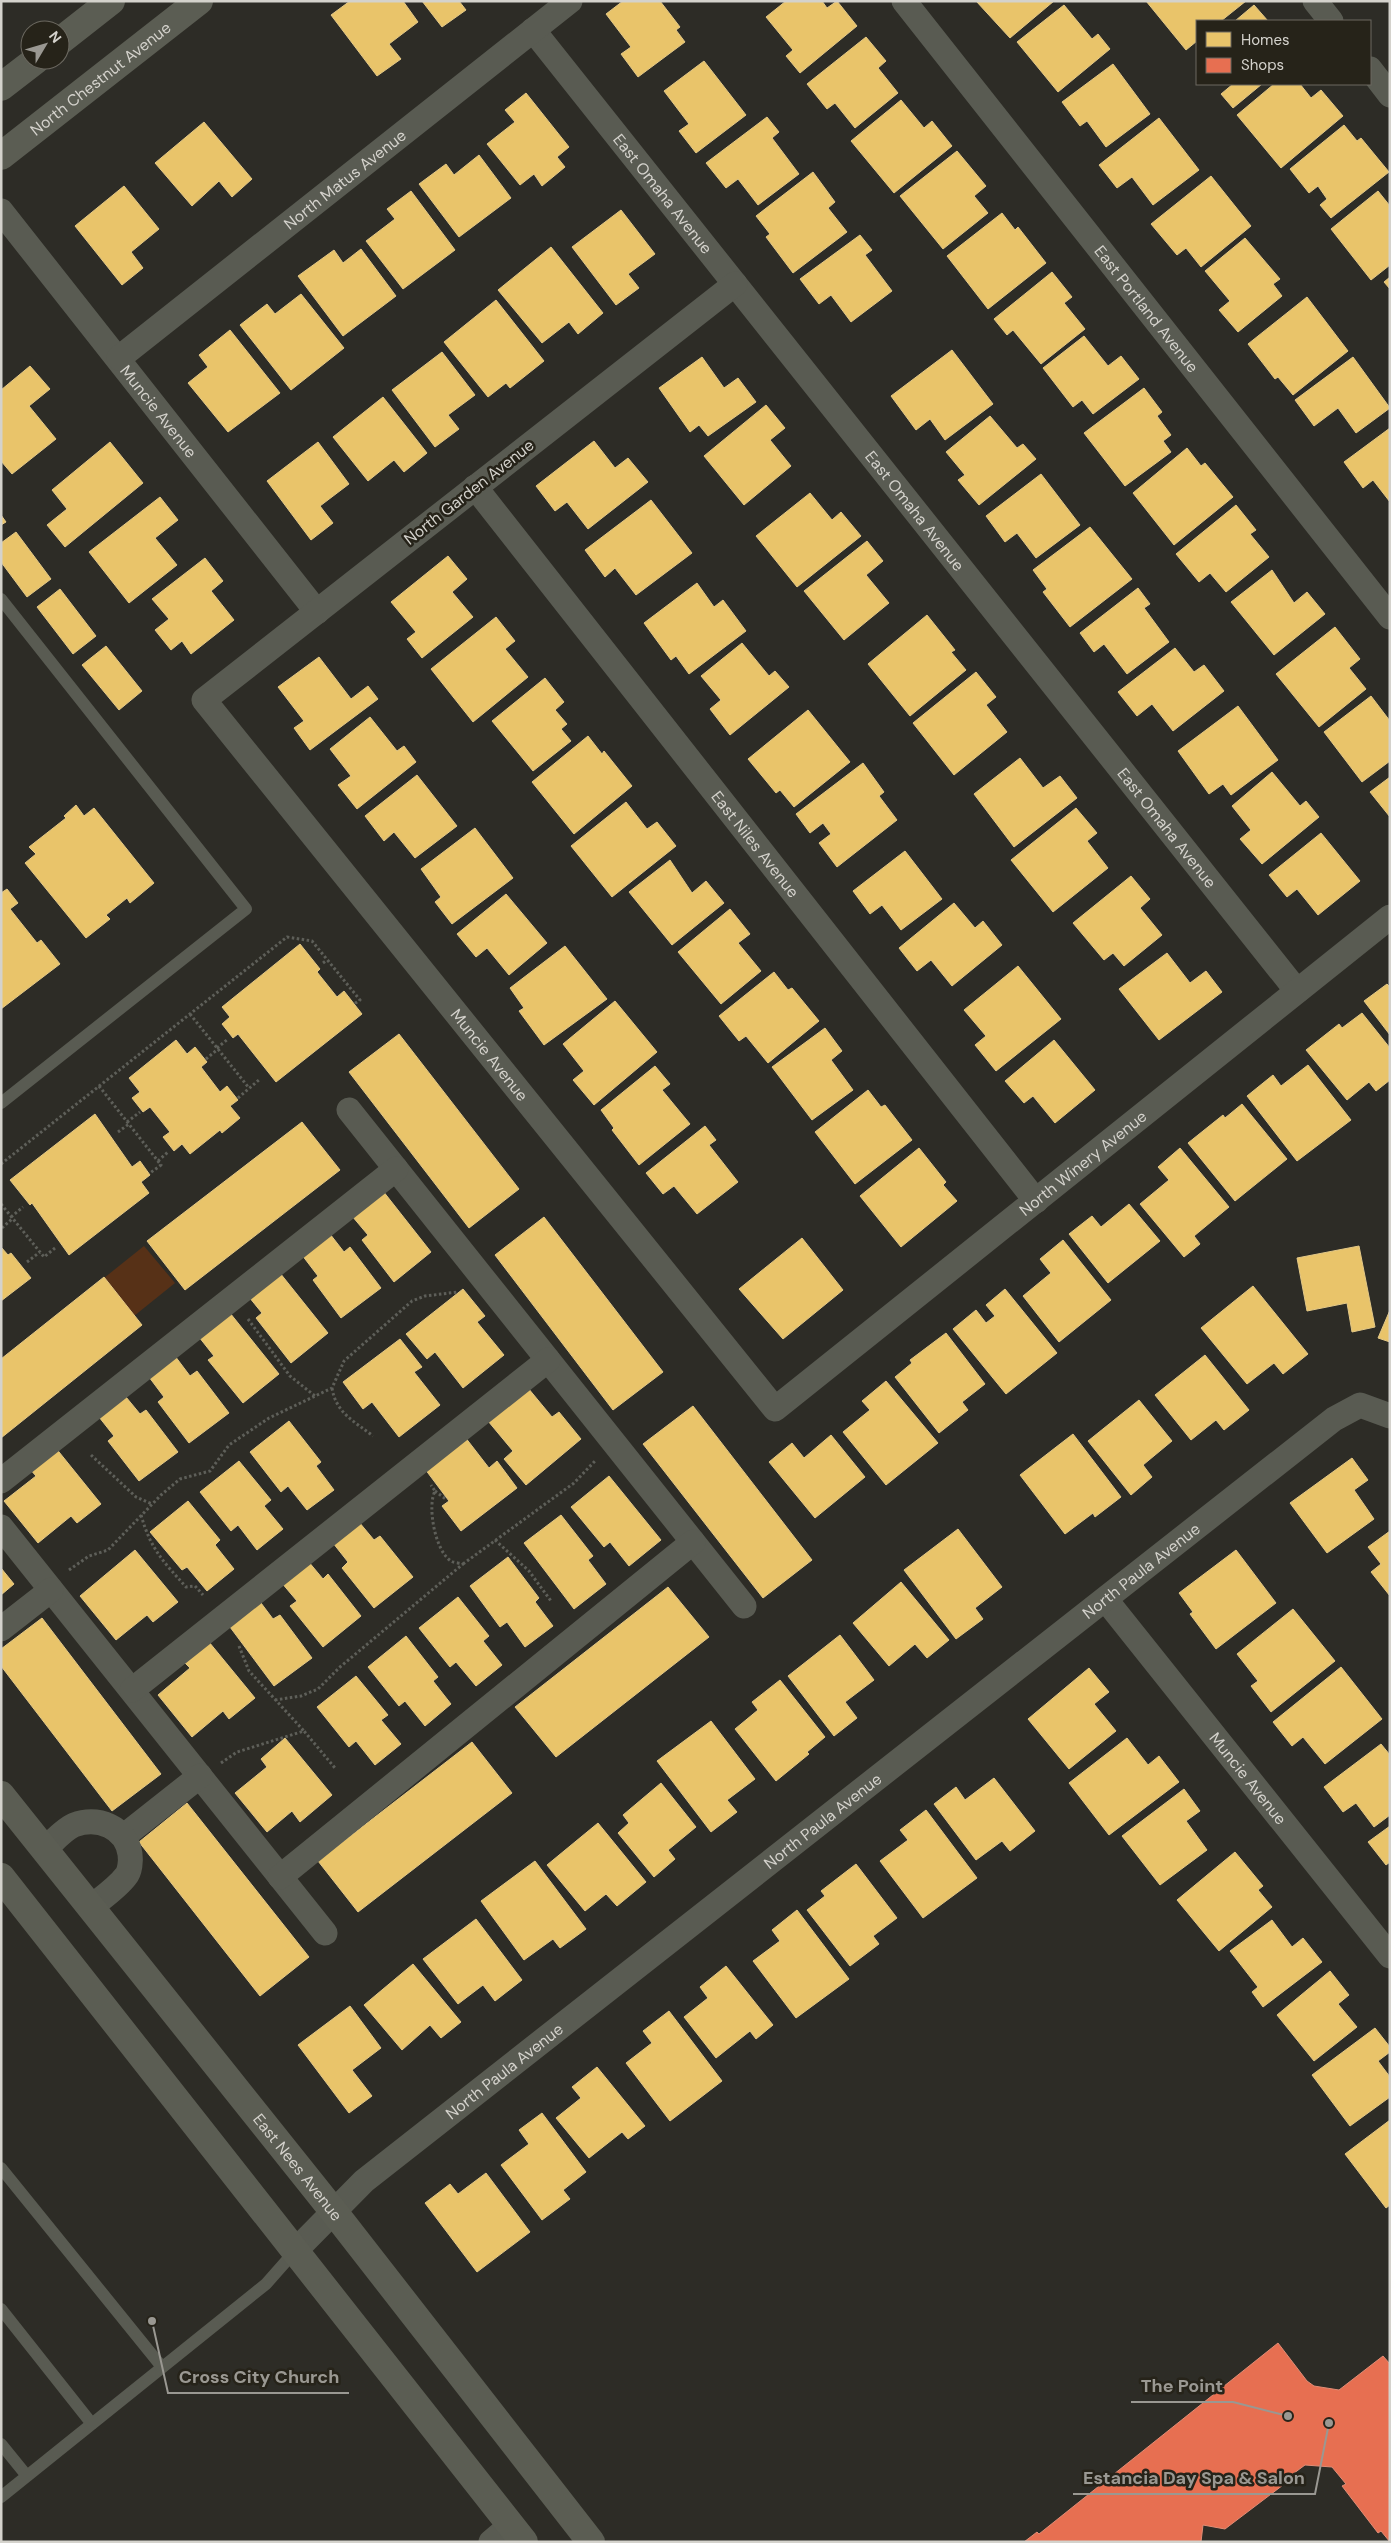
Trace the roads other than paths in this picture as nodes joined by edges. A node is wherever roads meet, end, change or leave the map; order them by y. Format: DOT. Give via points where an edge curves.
graph roads {
  1 [pos="111,1"];
  2 [pos="199,1"];
  3 [pos="570,1"];
  4 [pos="904,1"];
  5 [pos="1315,1"];
  6 [pos="1330,20"];
  7 [pos="533,30"];
  8 [pos="70,33"];
  9 [pos="23,70"];
  10 [pos="1371,71"];
  11 [pos="1,87"];
  12 [pos="1390,95"];
  13 [pos="1,156"];
  14 [pos="1,211"];
  15 [pos="735,284"];
  16 [pos="118,358"];
  17 [pos="475,488"];
  18 [pos="1,599"];
  19 [pos="317,612"];
  20 [pos="1390,618"];
  21 [pos="204,700"];
  22 [pos="1390,917"];
  23 [pos="1297,991"];
  24 [pos="1,1103"];
  25 [pos="349,1110"];
  26 [pos="396,1169"];
  27 [pos="1036,1200"];
  28 [pos="548,1360"];
  29 [pos="775,1410"];
  30 [pos="1390,1416"];
  31 [pos="1,1481"];
  32 [pos="1,1527"];
  33 [pos="693,1542"];
  34 [pos="51,1590"];
  35 [pos="1106,1600"];
  36 [pos="744,1606"];
  37 [pos="1,1629"];
  38 [pos="132,1690"];
  39 [pos="210,1770"];
  40 [pos="1,1795"];
  41 [pos="124,1836"];
  42 [pos="44,1850"];
  43 [pos="1,1877"];
  44 [pos="280,1877"];
  45 [pos="91,1907"];
  46 [pos="325,1933"];
  47 [pos="1390,1956"];
  48 [pos="1,2168"];
  49 [pos="334,2212"];
  50 [pos="296,2250"];
  51 [pos="1,2309"];
  52 [pos="162,2368"];
  53 [pos="92,2424"];
  54 [pos="1,2444"];
  55 [pos="26,2476"];
  56 [pos="1,2497"];
  57 [pos="509,2536"];
  58 [pos="592,2542"];
  1 -- 8 [label="main road"];
  2 -- 13 [label="main road, North Chestnut Avenue"];
  3 -- 7 [label="street, North Matus Avenue"];
  4 -- 20 [label="street, East Portland Avenue"];
  5 -- 6 [label="street"];
  7 -- 15 [label="street, East Omaha Avenue"];
  7 -- 16 [label="street, North Matus Avenue"];
  9 -- 11 [label="main road"];
  10 -- 12 [label="street"];
  14 -- 16 [label="street, Muncie Avenue"];
  15 -- 17 [label="street, North Garden Avenue"];
  15 -- 23 [label="street, East Omaha Avenue"];
  16 -- 19 [label="street, Muncie Avenue"];
  17 -- 19 [label="street, North Garden Avenue"];
  17 -- 27 [label="street, East Niles Avenue"];
  18 -- 24 [label="lane" via="246,909"];
  19 -- 21 [label="street, North Garden Avenue"];
  21 -- 29 [label="street, Muncie Avenue"];
  22 -- 23 [label="street, North Winery Avenue"];
  23 -- 27 [label="street, North Winery Avenue"];
  25 -- 26 [label="street"];
  26 -- 28 [label="street"];
  26 -- 31 [label="street"];
  27 -- 29 [label="street, North Winery Avenue"];
  28 -- 33 [label="street"];
  28 -- 38 [label="street"];
  30 -- 35 [label="street, North Paula Avenue" via="1360,1405 1334,1419"];
  32 -- 34 [label="street"];
  33 -- 36 [label="street"];
  33 -- 44 [label="street"];
  34 -- 37 [label="street"];
  34 -- 38 [label="street"];
  35 -- 47 [label="street, Muncie Avenue"];
  35 -- 49 [label="street, North Paula Avenue" via="364,2181"];
  38 -- 39 [label="street"];
  39 -- 41 [label="street"];
  39 -- 44 [label="street"];
  40 -- 42 [label="main road, East Nees Avenue"];
  41 -- 42 [label="street" via="112,1826 93,1821 72,1825"];
  41 -- 45 [label="street" via="129,1844 131,1860 127,1875"];
  42 -- 45 [label="main road, East Nees Avenue"];
  43 -- 50 [label="main road"];
  44 -- 46 [label="street"];
  45 -- 49 [label="main road, East Nees Avenue"];
  48 -- 52 [label="lane"];
  49 -- 50 [label="street, North Paula Avenue"];
  49 -- 58 [label="main road, East Nees Avenue"];
  50 -- 52 [label="lane" via="266,2284"];
  50 -- 57 [label="main road"];
  51 -- 53 [label="lane"];
  52 -- 53 [label="lane"];
  53 -- 55 [label="lane"];
  54 -- 55 [label="lane"];
  55 -- 56 [label="lane"];
}
